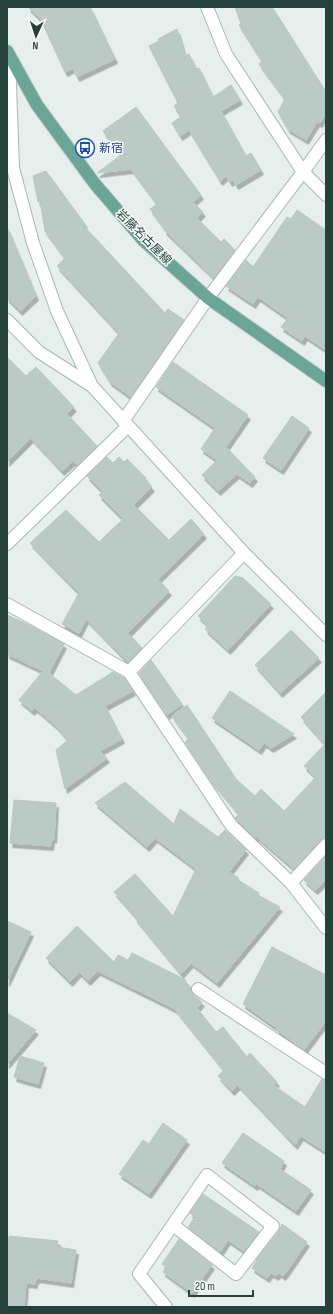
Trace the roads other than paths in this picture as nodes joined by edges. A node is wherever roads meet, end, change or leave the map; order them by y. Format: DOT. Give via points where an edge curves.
graph roads {
  1 [pos="207,7"];
  2 [pos="8,54"];
  3 [pos="326,140"];
  4 [pos="10,170"];
  5 [pos="303,172"];
  6 [pos="326,195"];
  7 [pos="208,298"];
  8 [pos="7,320"];
  9 [pos="326,381"];
  10 [pos="92,386"];
  11 [pos="125,424"];
  12 [pos="9,537"];
  13 [pos="244,553"];
  14 [pos="7,604"];
  15 [pos="326,635"];
  16 [pos="129,672"];
  17 [pos="326,845"];
  18 [pos="291,883"];
  19 [pos="326,928"];
  20 [pos="198,990"];
  21 [pos="326,1073"];
  22 [pos="173,1225"];
  23 [pos="166,1307"];
  1 -- 5 [label="street" via="226,54"];
  2 -- 4 [label="street"];
  2 -- 7 [label="main road, 岩藤名古屋線" via="37,105 95,184 143,240"];
  3 -- 5 [label="street"];
  4 -- 10 [label="street" via="57,311"];
  5 -- 6 [label="street"];
  5 -- 7 [label="street"];
  7 -- 9 [label="main road, 岩藤名古屋線"];
  7 -- 11 [label="street"];
  8 -- 10 [label="street" via="39,352"];
  10 -- 11 [label="street"];
  11 -- 12 [label="street"];
  11 -- 13 [label="street"];
  13 -- 15 [label="street"];
  13 -- 16 [label="street"];
  14 -- 16 [label="street"];
  16 -- 18 [label="street" via="231,825"];
  17 -- 18 [label="street"];
  18 -- 19 [label="street"];
  20 -- 21 [label="street"];
  22 -- 22 [label="street" via="207,1176 273,1226 236,1274"];
  22 -- 23 [label="street" via="139,1274"];
}
